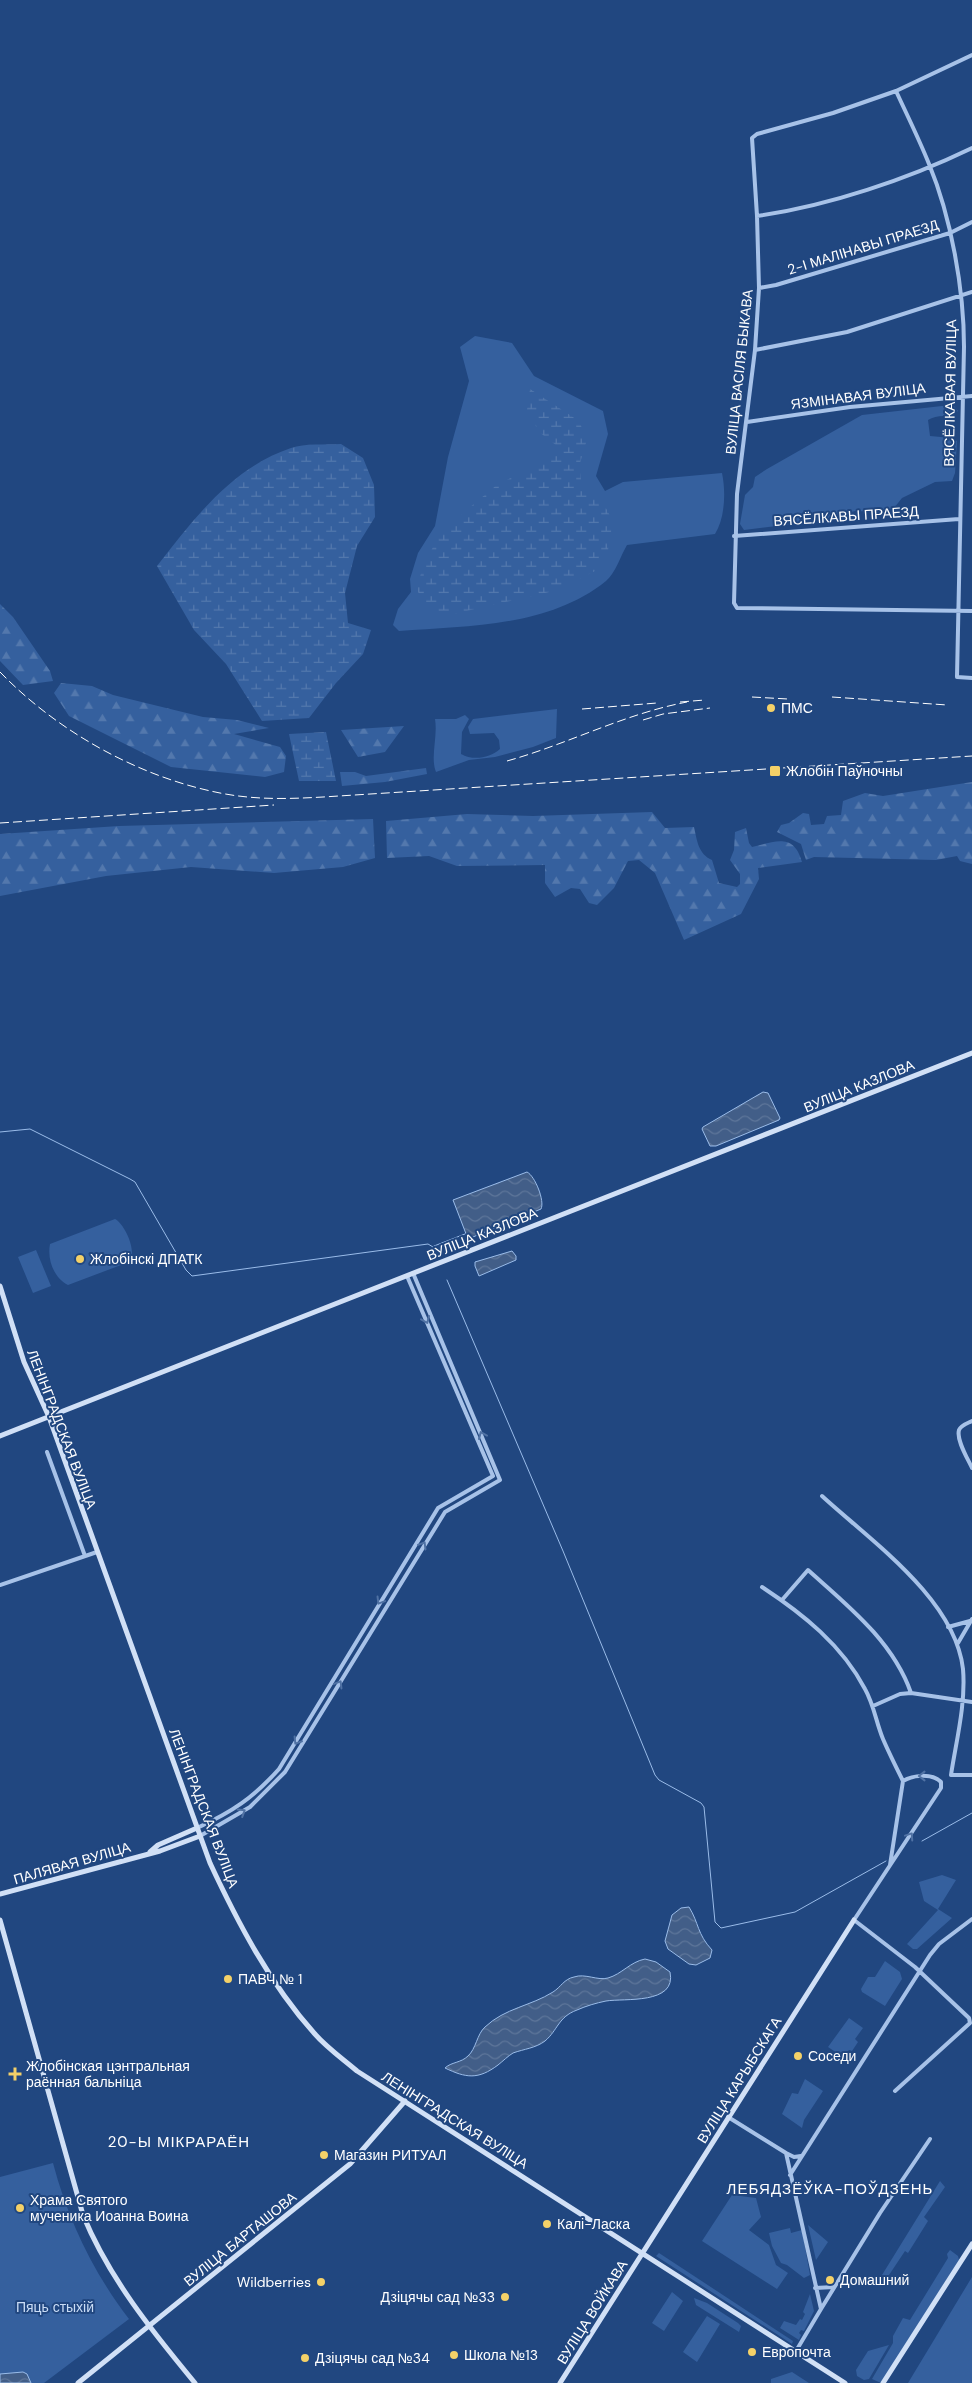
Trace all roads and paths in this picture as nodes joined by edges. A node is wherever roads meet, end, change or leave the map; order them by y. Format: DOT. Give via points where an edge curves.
graph roads {
  1 [pos="972,55"];
  2 [pos="896,91"];
  3 [pos="972,148"];
  4 [pos="930,166"];
  5 [pos="758,216"];
  6 [pos="972,222"];
  7 [pos="950,232"];
  8 [pos="759,288"];
  9 [pos="972,292"];
  10 [pos="960,297"];
  11 [pos="755,350"];
  12 [pos="963,396"];
  13 [pos="972,396"];
  14 [pos="747,422"];
  15 [pos="959,519"];
  16 [pos="734,536"];
  17 [pos="958,611"];
  18 [pos="972,611"];
  19 [pos="972,678"];
  20 [pos="972,1052"];
  21 [pos="413,1273"];
  22 [pos="407,1276"];
  23 [pos="0,1286"];
  24 [pos="49,1417"];
  25 [pos="972,1421"];
  26 [pos="0,1436"];
  27 [pos="47,1452"];
  28 [pos="972,1468"];
  29 [pos="822,1496"];
  30 [pos="97,1552"];
  31 [pos="85,1556"];
  32 [pos="0,1585"];
  33 [pos="762,1588"];
  34 [pos="782,1600"];
  35 [pos="972,1619"];
  36 [pos="948,1627"];
  37 [pos="958,1643"];
  38 [pos="911,1692"];
  39 [pos="962,1702"];
  40 [pos="972,1702"];
  41 [pos="873,1706"];
  42 [pos="951,1775"];
  43 [pos="972,1775"];
  44 [pos="903,1780"];
  45 [pos="942,1784"];
  46 [pos="197,1828"];
  47 [pos="200,1836"];
  48 [pos="149,1852"];
  49 [pos="890,1865"];
  50 [pos="0,1894"];
  51 [pos="972,1919"];
  52 [pos="0,1920"];
  53 [pos="854,1920"];
  54 [pos="919,1971"];
  55 [pos="895,2090"];
  56 [pos="404,2101"];
  57 [pos="728,2117"];
  58 [pos="930,2139"];
  59 [pos="786,2153"];
  60 [pos="801,2156"];
  61 [pos="794,2158"];
  62 [pos="787,2163"];
  63 [pos="796,2164"];
  64 [pos="790,2175"];
  65 [pos="972,2244"];
  66 [pos="643,2253"];
  67 [pos="834,2287"];
  68 [pos="815,2288"];
  69 [pos="821,2309"];
  70 [pos="150,2326"];
  71 [pos="796,2351"];
  72 [pos="78,2383"];
  73 [pos="195,2383"];
  74 [pos="560,2383"];
  75 [pos="845,2383"];
  76 [pos="883,2383"];
  1 -- 2 [label="street"];
  2 -- 4 [label="street, ВЯСЁЛКАВАЯ ВУЛІЦА"];
  2 -- 5 [label="street, ВУЛІЦА ВАСІЛЯ БЫКАВА" via="752,138"];
  3 -- 4 [label="street"];
  4 -- 5 [label="street" via="792,211"];
  4 -- 7 [label="street, ВЯСЁЛКАВАЯ ВУЛІЦА"];
  5 -- 8 [label="street, ВУЛІЦА ВАСІЛЯ БЫКАВА"];
  6 -- 7 [label="street, 2-І МАЛІНАВЫ ПРАЕЗД"];
  7 -- 8 [label="street, 2-І МАЛІНАВЫ ПРАЕЗД"];
  7 -- 10 [label="street, ВЯСЁЛКАВАЯ ВУЛІЦА"];
  8 -- 11 [label="street, ВУЛІЦА ВАСІЛЯ БЫКАВА"];
  9 -- 10 [label="street"];
  10 -- 11 [label="street" via="847,332"];
  10 -- 12 [label="street, ВЯСЁЛКАВАЯ ВУЛІЦА" via="964,326"];
  11 -- 14 [label="street, ВУЛІЦА ВАСІЛЯ БЫКАВА"];
  12 -- 13 [label="street, ЯЗМІНАВАЯ ВУЛІЦА"];
  12 -- 14 [label="street, ЯЗМІНАВАЯ ВУЛІЦА" via="850,407"];
  12 -- 15 [label="street, ВЯСЁЛКАВАЯ ВУЛІЦА"];
  14 -- 16 [label="street, ВУЛІЦА ВАСІЛЯ БЫКАВА"];
  15 -- 16 [label="street, ВЯСЁЛКАВЫ ПРАЕЗД"];
  15 -- 17 [label="street, ВЯСЁЛКАВАЯ ВУЛІЦА"];
  16 -- 17 [label="street, ВУЛІЦА ВАСІЛЯ БЫКАВА" via="734,603 737,608"];
  17 -- 18 [label="street"];
  17 -- 19 [label="street, ВЯСЁЛКАВАЯ ВУЛІЦА" via="957,677"];
  20 -- 21 [label="main road, ВУЛІЦА КАЗЛОВА"];
  21 -- 22 [label="main road, ВУЛІЦА КАЗЛОВА"];
  47 -- 21 [label="street, one-way" via="250,1807 285,1772 445,1512 500,1480"];
  22 -- 24 [label="main road, ВУЛІЦА КАЗЛОВА"];
  22 -- 46 [label="street, one-way" via="492,1478 438,1508 279,1768 247,1801"];
  23 -- 24 [label="main road, ЛЕНІНГРАДСКАЯ ВУЛІЦА" via="24,1362"];
  24 -- 26 [label="main road, ВУЛІЦА КАЗЛОВА"];
  24 -- 30 [label="main road, ЛЕНІНГРАДСКАЯ ВУЛІЦА"];
  25 -- 28 [label="street" via="962,1426 959,1437"];
  27 -- 31 [label="street"];
  29 -- 36 [label="street" via="921,1586"];
  30 -- 31 [label="street"];
  30 -- 46 [label="main road, ЛЕНІНГРАДСКАЯ ВУЛІЦА"];
  31 -- 32 [label="street"];
  33 -- 34 [label="street"];
  34 -- 38 [label="street" via="808,1570 862,1618 906,1679"];
  34 -- 41 [label="street" via="814,1624 836,1649 864,1687"];
  35 -- 36 [label="street"];
  35 -- 37 [label="street"];
  36 -- 37 [label="street"];
  37 -- 39 [label="street" via="963,1671"];
  38 -- 39 [label="street"];
  38 -- 41 [label="street"];
  39 -- 40 [label="street"];
  39 -- 42 [label="street"];
  41 -- 44 [label="street" via="883,1738"];
  42 -- 43 [label="street"];
  42 -- 45 [label="street"];
  45 -- 44 [label="street, one-way" via="931,1776 913,1776"];
  44 -- 49 [label="street"];
  49 -- 45 [label="street, one-way"];
  46 -- 47 [label="main road, ЛЕНІНГРАДСКАЯ ВУЛІЦА"];
  46 -- 48 [label="main road, ПАЛЯВАЯ ВУЛІЦА"];
  47 -- 48 [label="main road, ПАЛЯВАЯ ВУЛІЦА"];
  47 -- 56 [label="main road, ЛЕНІНГРАДСКАЯ ВУЛІЦА" via="240,1924 292,2007 335,2053"];
  48 -- 50 [label="main road, ПАЛЯВАЯ ВУЛІЦА"];
  49 -- 53 [label="street"];
  51 -- 54 [label="street" via="939,1944"];
  52 -- 70 [label="main road" via="76,2198 104,2260"];
  53 -- 54 [label="street"];
  53 -- 57 [label="main road, ВУЛІЦА КАРЫБСКАГА"];
  54 -- 55 [label="street" via="969,2018 970,2023"];
  54 -- 60 [label="street"];
  56 -- 66 [label="main road, ЛЕНІНГРАДСКАЯ ВУЛІЦА"];
  56 -- 70 [label="main road, ВУЛІЦА БАРТАШОВА" via="350,2164"];
  57 -- 59 [label="street"];
  57 -- 66 [label="main road, ВУЛІЦА КАРЫБСКАГА"];
  58 -- 67 [label="street"];
  59 -- 61 [label="street"];
  59 -- 62 [label="street"];
  60 -- 61 [label="street"];
  60 -- 63 [label="street"];
  61 -- 62 [label="street" via="790,2157"];
  61 -- 63 [label="street"];
  62 -- 63 [label="street" via="790,2166"];
  62 -- 64 [label="street"];
  63 -- 64 [label="street"];
  64 -- 68 [label="street"];
  65 -- 76 [label="main road"];
  66 -- 71 [label="main road, ЛЕНІНГРАДСКАЯ ВУЛІЦА"];
  66 -- 74 [label="main road, ВУЛІЦА ВОЙКАВА"];
  67 -- 68 [label="street"];
  67 -- 69 [label="street"];
  68 -- 69 [label="street"];
  69 -- 71 [label="street"];
  70 -- 72 [label="main road, ВУЛІЦА БАРТАШОВА"];
  70 -- 73 [label="main road"];
  71 -- 75 [label="main road, ЛЕНІНГРАДСКАЯ ВУЛІЦА"];
}
